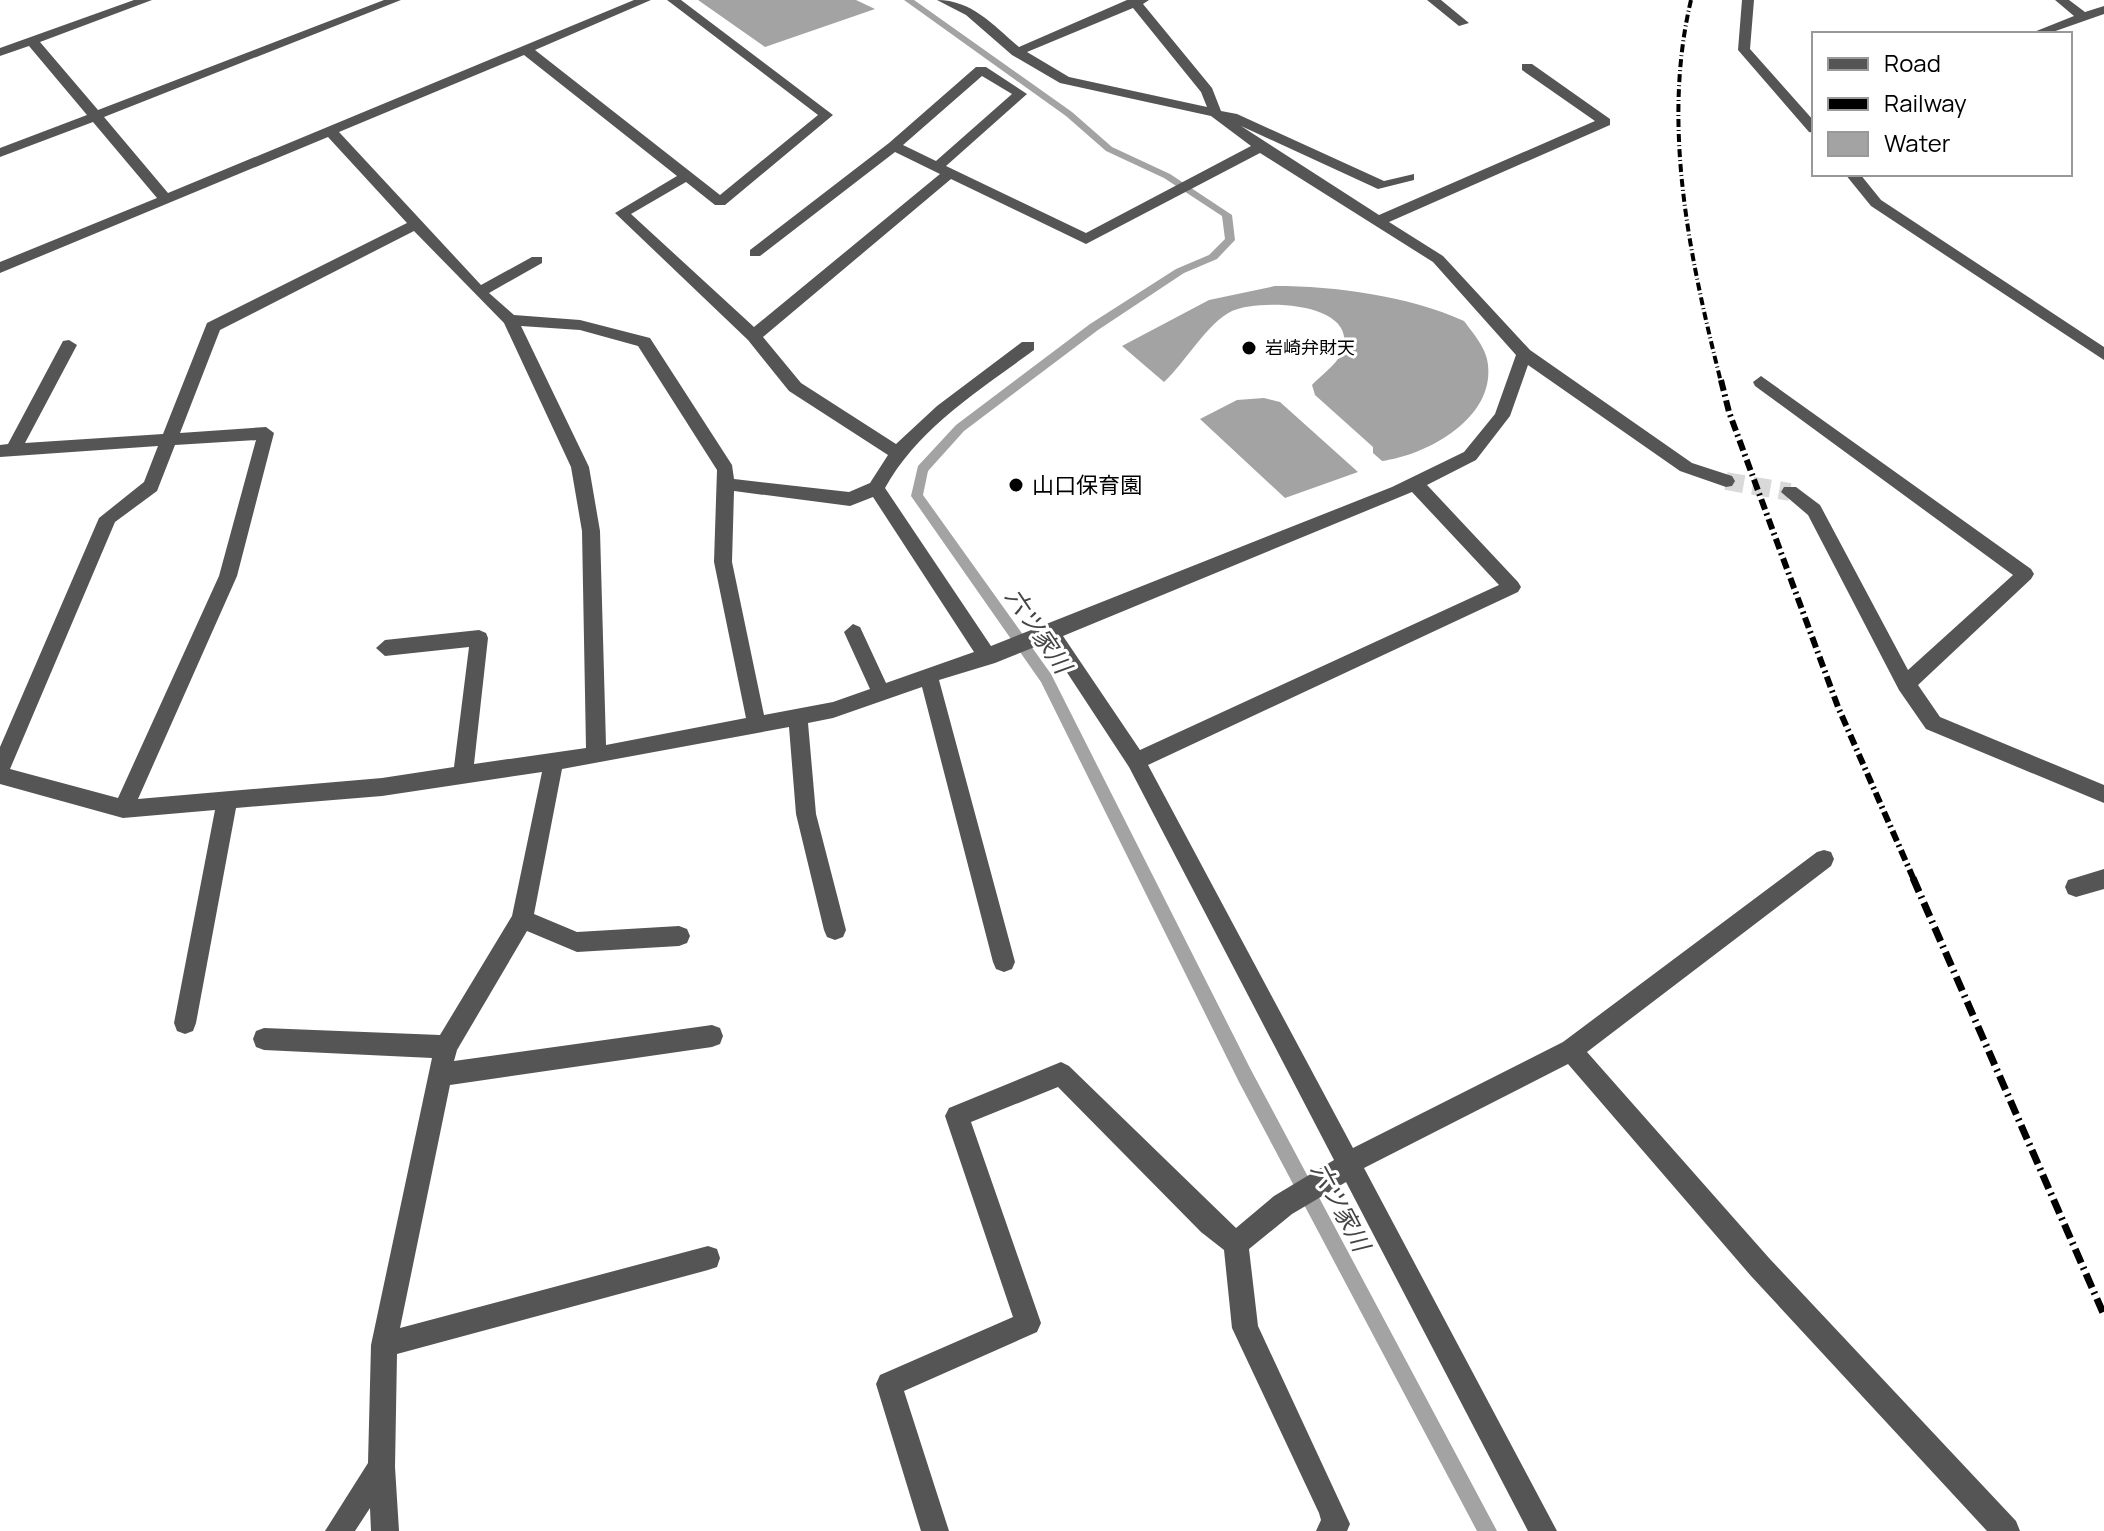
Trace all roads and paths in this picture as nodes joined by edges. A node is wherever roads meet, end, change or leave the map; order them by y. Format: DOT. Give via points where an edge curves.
graph roads {
  1 [pos="146,0"];
  2 [pos="395,0"];
  3 [pos="645,0"];
  4 [pos="673,0"];
  5 [pos="943,0"];
  6 [pos="1433,0"];
  7 [pos="1748,0"];
  8 [pos="2061,0"];
  9 [pos="1136,1"];
  10 [pos="2104,10"];
  11 [pos="2083,17"];
  12 [pos="1463,23"];
  13 [pos="2041,32"];
  14 [pos="32,41"];
  15 [pos="525,49"];
  16 [pos="0,52"];
  17 [pos="1017,52"];
  18 [pos="1527,67"];
  19 [pos="1808,111"];
  20 [pos="1216,114"];
  21 [pos="96,117"];
  22 [pos="329,130"];
  23 [pos="894,146"];
  24 [pos="1260,147"];
  25 [pos="0,153"];
  26 [pos="944,169"];
  27 [pos="687,176"];
  28 [pos="1854,176"];
  29 [pos="1409,177"];
  30 [pos="164,197"];
  31 [pos="1378,221"];
  32 [pos="415,225"];
  33 [pos="755,253"];
  34 [pos="537,260"];
  35 [pos="0,268"];
  36 [pos="479,292"];
  37 [pos="510,320"];
  38 [pos="754,336"];
  39 [pos="69,345"];
  40 [pos="1028,346"];
  41 [pos="1524,354"];
  42 [pos="2104,355"];
  43 [pos="1761,382"];
  44 [pos="169,439"];
  45 [pos="7,450"];
  46 [pos="899,454"];
  47 [pos="1726,481"];
  48 [pos="1414,483"];
  49 [pos="726,484"];
  50 [pos="876,488"];
  51 [pos="1790,492"];
  52 [pos="853,632"];
  53 [pos="1050,634"];
  54 [pos="385,648"];
  55 [pos="991,656"];
  56 [pos="929,678"];
  57 [pos="1906,684"];
  58 [pos="882,694"];
  59 [pos="798,718"];
  60 [pos="757,726"];
  61 [pos="596,755"];
  62 [pos="554,761"];
  63 [pos="1136,761"];
  64 [pos="0,773"];
  65 [pos="463,775"];
  66 [pos="2104,794"];
  67 [pos="227,800"];
  68 [pos="123,809"];
  69 [pos="1824,859"];
  70 [pos="2104,879"];
  71 [pos="2076,887"];
  72 [pos="522,919"];
  73 [pos="835,930"];
  74 [pos="679,936"];
  75 [pos="1004,962"];
  76 [pos="185,1023"];
  77 [pos="712,1036"];
  78 [pos="264,1039"];
  79 [pos="446,1047"];
  80 [pos="1571,1050"];
  81 [pos="440,1075"];
  82 [pos="1342,1170"];
  83 [pos="1236,1244"];
  84 [pos="708,1258"];
  85 [pos="384,1345"];
  86 [pos="381,1467"];
  87 [pos="1335,1529"];
  88 [pos="339,1531"];
  89 [pos="385,1531"];
  90 [pos="935,1531"];
  91 [pos="1543,1531"];
  92 [pos="2006,1531"];
  1 -- 14 [label="street"];
  2 -- 21 [label="street"];
  3 -- 15 [label="street"];
  4 -- 27 [label="street" via="826,115 720,202"];
  5 -- 17 [label="street" via="970,12"];
  6 -- 12 [label="street"];
  7 -- 19 [label="street" via="1744,50 1776,90"];
  8 -- 11 [label="street"];
  9 -- 17 [label="street"];
  9 -- 20 [label="street" via="1207,91"];
  10 -- 11 [label="street"];
  11 -- 13 [label="street"];
  14 -- 16 [label="street"];
  14 -- 21 [label="street"];
  15 -- 22 [label="street"];
  15 -- 27 [label="street"];
  17 -- 20 [label="street" via="1065,80"];
  18 -- 31 [label="street" via="1605,122"];
  20 -- 24 [label="street"];
  20 -- 29 [label="street" via="1383,186"];
  21 -- 25 [label="street"];
  21 -- 30 [label="street"];
  22 -- 30 [label="street"];
  22 -- 32 [label="street"];
  23 -- 26 [label="street"];
  23 -- 26 [label="street" via="981,70 1020,94"];
  23 -- 33 [label="street"];
  24 -- 26 [label="street" via="1086,239"];
  24 -- 31 [label="street"];
  26 -- 38 [label="street"];
  27 -- 38 [label="street" via="622,213"];
  28 -- 42 [label="street" via="1876,203"];
  30 -- 35 [label="street"];
  31 -- 41 [label="street" via="1438,259"];
  32 -- 36 [label="street"];
  32 -- 44 [label="street" via="213,327"];
  34 -- 36 [label="street"];
  36 -- 37 [label="street"];
  37 -- 49 [label="street" via="580,325 644,342 726,469"];
  37 -- 61 [label="street" via="580,467 591,531"];
  38 -- 46 [label="street" via="795,387"];
  39 -- 45 [label="street"];
  40 -- 46 [label="street" via="942,412"];
  41 -- 47 [label="street" via="1686,467"];
  41 -- 48 [label="street" via="1502,416 1470,456"];
  43 -- 57 [label="street" via="2025,574"];
  44 -- 45 [label="street"];
  44 -- 64 [label="street" via="151,486 108,518"];
  44 -- 68 [label="street" via="266,433 228,576"];
  46 -- 50 [label="street" via="885,467"];
  48 -- 53 [label="street"];
  48 -- 63 [label="street" via="1512,587"];
  49 -- 50 [label="street" via="850,499"];
  49 -- 60 [label="street" via="723,562"];
  50 -- 55 [label="street"];
  51 -- 57 [label="street" via="1814,510"];
  52 -- 58 [label="street"];
  53 -- 55 [label="street"];
  53 -- 63 [label="street"];
  54 -- 65 [label="street" via="479,638"];
  55 -- 56 [label="street"];
  56 -- 58 [label="street"];
  56 -- 75 [label="street"];
  57 -- 66 [label="street" via="1933,723"];
  58 -- 59 [label="street"];
  59 -- 60 [label="street"];
  59 -- 73 [label="street" via="806,814"];
  60 -- 61 [label="street"];
  61 -- 62 [label="street"];
  62 -- 65 [label="street"];
  62 -- 72 [label="street"];
  63 -- 82 [label="street"];
  64 -- 68 [label="street"];
  65 -- 67 [label="street"];
  67 -- 68 [label="street"];
  67 -- 76 [label="street"];
  69 -- 80 [label="street"];
  70 -- 71 [label="street"];
  72 -- 74 [label="street" via="577,942"];
  72 -- 79 [label="street"];
  77 -- 81 [label="street"];
  78 -- 79 [label="street"];
  79 -- 81 [label="street"];
  80 -- 82 [label="street"];
  80 -- 92 [label="street" via="1760,1267"];
  81 -- 85 [label="street"];
  82 -- 83 [label="street" via="1283,1205"];
  82 -- 91 [label="street"];
  83 -- 87 [label="street" via="1245,1328"];
  83 -- 90 [label="street" via="1061,1074 957,1116 1028,1323 889,1384"];
  84 -- 85 [label="street"];
  85 -- 86 [label="street"];
  86 -- 88 [label="street"];
  86 -- 89 [label="street"];
}
